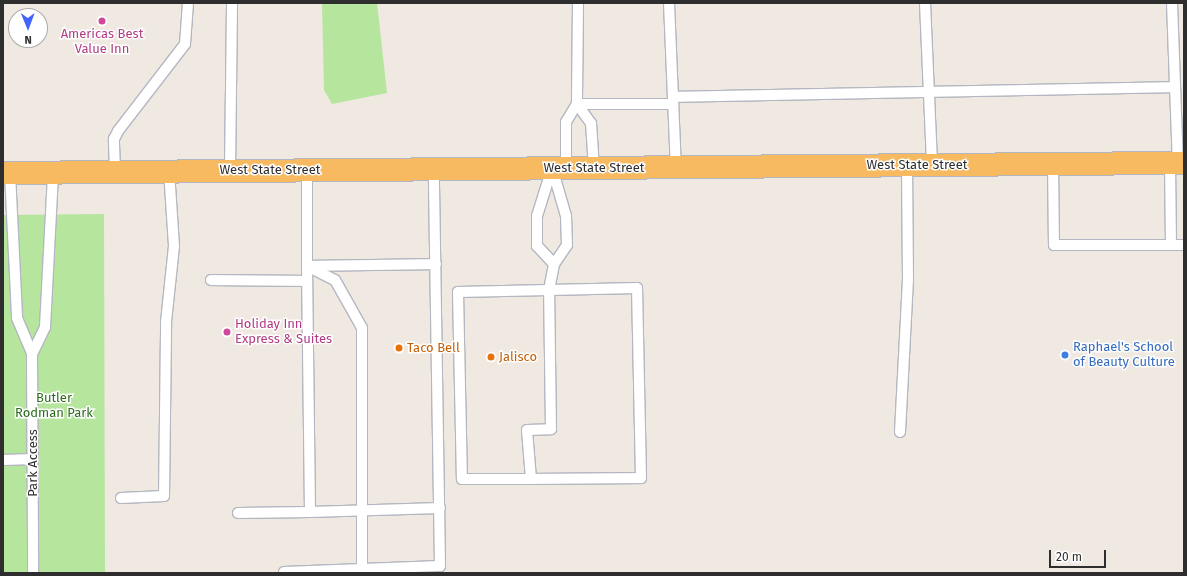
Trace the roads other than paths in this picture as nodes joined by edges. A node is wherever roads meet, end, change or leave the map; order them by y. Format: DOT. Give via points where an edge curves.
graph roads {
  1 [pos="188,3"];
  2 [pos="232,3"];
  3 [pos="578,3"];
  4 [pos="669,3"];
  5 [pos="925,3"];
  6 [pos="1172,3"];
  7 [pos="1175,87"];
  8 [pos="929,92"];
  9 [pos="673,100"];
  10 [pos="577,104"];
  11 [pos="1177,163"];
  12 [pos="1053,164"];
  13 [pos="907,165"];
  14 [pos="932,165"];
  15 [pos="676,167"];
  16 [pos="559,168"];
  17 [pos="594,168"];
  18 [pos="434,169"];
  19 [pos="230,170"];
  20 [pos="306,170"];
  21 [pos="169,171"];
  22 [pos="53,172"];
  23 [pos="115,172"];
  24 [pos="6,173"];
  25 [pos="1171,245"];
  26 [pos="1184,245"];
  27 [pos="436,264"];
  28 [pos="554,264"];
  29 [pos="307,266"];
  30 [pos="211,280"];
  31 [pos="307,280"];
  32 [pos="549,290"];
  33 [pos="32,354"];
  34 [pos="900,432"];
  35 [pos="32,459"];
  36 [pos="3,460"];
  37 [pos="531,479"];
  38 [pos="121,498"];
  39 [pos="440,508"];
  40 [pos="362,510"];
  41 [pos="310,512"];
  42 [pos="238,513"];
  43 [pos="362,569"];
  44 [pos="284,572"];
  45 [pos="33,573"];
  1 -- 23 [label="lane" via="184,44 114,139"];
  2 -- 19 [label="lane"];
  3 -- 10 [label="lane"];
  4 -- 9 [label="lane"];
  5 -- 8 [label="lane"];
  6 -- 7 [label="lane"];
  7 -- 8 [label="lane"];
  7 -- 11 [label="lane"];
  8 -- 9 [label="lane"];
  8 -- 14 [label="lane"];
  9 -- 10 [label="lane"];
  9 -- 15 [label="lane"];
  10 -- 16 [label="lane" via="566,122"];
  10 -- 17 [label="lane" via="591,123"];
  11 -- 12 [label="highway, West State Street"];
  11 -- 25 [label="lane"];
  12 -- 14 [label="highway, West State Street"];
  12 -- 25 [label="lane" via="1054,245"];
  13 -- 14 [label="highway, West State Street"];
  13 -- 15 [label="highway, West State Street"];
  13 -- 34 [label="lane" via="908,280"];
  15 -- 17 [label="highway, West State Street"];
  16 -- 17 [label="highway, West State Street"];
  16 -- 18 [label="highway, West State Street"];
  16 -- 28 [label="lane" via="566,216 567,245"];
  16 -- 28 [label="lane" via="537,216 537,246"];
  18 -- 20 [label="highway, West State Street"];
  18 -- 27 [label="lane"];
  19 -- 20 [label="highway, West State Street"];
  19 -- 21 [label="highway, West State Street"];
  20 -- 29 [label="lane"];
  21 -- 23 [label="highway, West State Street"];
  21 -- 38 [label="lane" via="174,246 166,322 164,496"];
  22 -- 23 [label="highway, West State Street"];
  22 -- 24 [label="highway, West State Street"];
  22 -- 33 [label="lane, Park Access" via="45,327"];
  24 -- 33 [label="lane, Park Access" via="17,318"];
  25 -- 26 [label="lane"];
  27 -- 29 [label="lane"];
  27 -- 39 [label="lane"];
  28 -- 32 [label="lane"];
  29 -- 31 [label="lane"];
  29 -- 40 [label="lane" via="335,280 362,328"];
  30 -- 31 [label="lane"];
  31 -- 41 [label="lane"];
  32 -- 37 [label="lane" via="551,429 527,430"];
  32 -- 37 [label="lane" via="458,292 462,479"];
  32 -- 37 [label="lane" via="638,288 641,478"];
  33 -- 35 [label="lane, Park Access"];
  35 -- 36 [label="lane"];
  35 -- 45 [label="lane, Park Access"];
  39 -- 40 [label="lane"];
  39 -- 43 [label="lane" via="440,566"];
  40 -- 41 [label="lane"];
  40 -- 43 [label="lane"];
  41 -- 42 [label="lane"];
  43 -- 44 [label="lane"];
}
